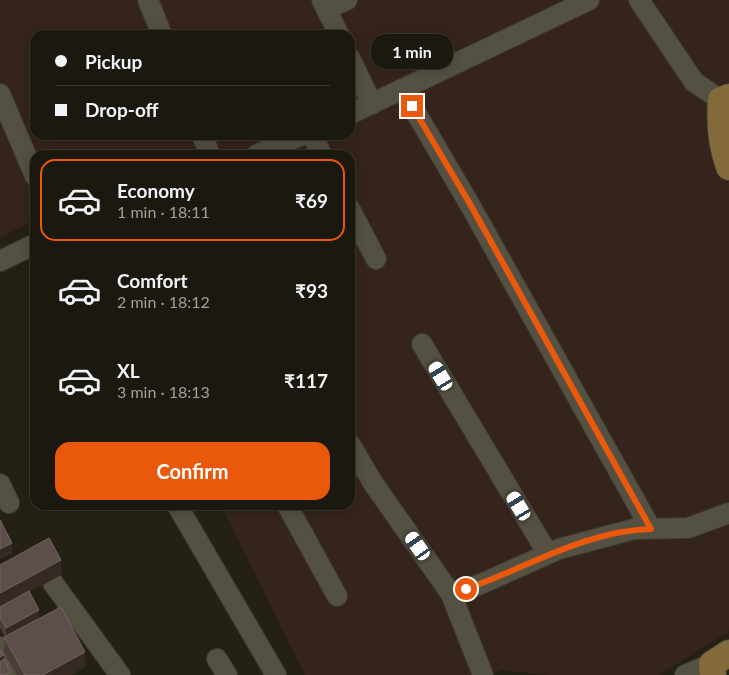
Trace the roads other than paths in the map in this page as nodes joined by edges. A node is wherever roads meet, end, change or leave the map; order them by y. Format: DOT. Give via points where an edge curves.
graph roads {
  1 [pos="148,0"];
  2 [pos="347,0"];
  3 [pos="589,0"];
  4 [pos="639,0"];
  5 [pos="324,4"];
  6 [pos="160,30"];
  7 [pos="337,30"];
  8 [pos="355,68"];
  9 [pos="402,89"];
  10 [pos="0,94"];
  11 [pos="725,98"];
  12 [pos="372,104"];
  13 [pos="355,112"];
  14 [pos="290,140"];
  15 [pos="268,150"];
  16 [pos="30,164"];
  17 [pos="729,167"];
  18 [pos="355,219"];
  19 [pos="30,247"];
  20 [pos="376,259"];
  21 [pos="0,262"];
  22 [pos="422,344"];
  23 [pos="355,452"];
  24 [pos="0,484"];
  25 [pos="9,503"];
  26 [pos="180,510"];
  27 [pos="290,510"];
  28 [pos="729,513"];
  29 [pos="651,529"];
  30 [pos="548,554"];
  31 [pos="53,583"];
  32 [pos="451,594"];
  33 [pos="337,596"];
  34 [pos="0,647"];
  35 [pos="718,664"];
  36 [pos="15,675"];
  37 [pos="120,675"];
  38 [pos="276,675"];
  39 [pos="484,675"];
  40 [pos="685,675"];
  1 -- 6 [label="street"];
  2 -- 5 [label="street"];
  3 -- 9 [label="street"];
  4 -- 11 [label="street" via="694,82"];
  5 -- 7 [label="street"];
  8 -- 12 [label="street"];
  9 -- 12 [label="street"];
  9 -- 29 [label="street" via="470,204"];
  10 -- 16 [label="street"];
  11 -- 17 [label="main road" via="720,134"];
  12 -- 13 [label="street"];
  14 -- 15 [label="street"];
  18 -- 20 [label="street"];
  19 -- 21 [label="street"];
  22 -- 30 [label="street"];
  23 -- 32 [label="street"];
  24 -- 25 [label="street"];
  26 -- 38 [label="street"];
  27 -- 33 [label="street"];
  28 -- 29 [label="street" via="688,528"];
  29 -- 30 [label="street" via="634,529"];
  30 -- 32 [label="street"];
  31 -- 37 [label="street"];
  32 -- 39 [label="street"];
  34 -- 36 [label="street"];
  35 -- 40 [label="street"];
}
